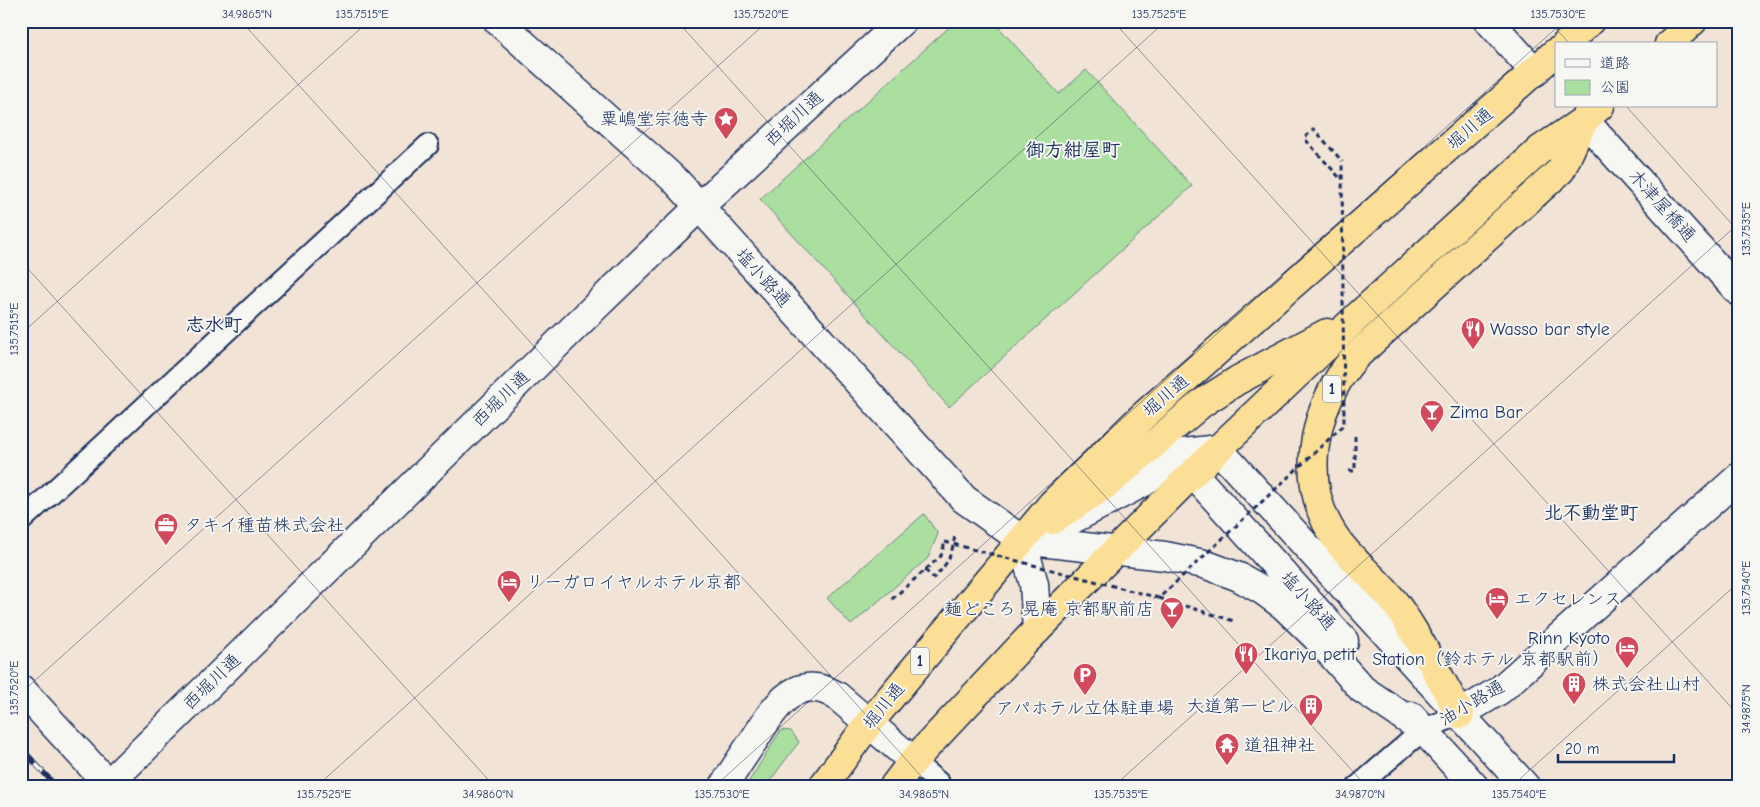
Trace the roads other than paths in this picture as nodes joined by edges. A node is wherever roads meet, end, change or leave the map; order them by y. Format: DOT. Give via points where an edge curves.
graph roads {
  1 [pos="498,21"];
  2 [pos="902,21"];
  3 [pos="1489,21"];
  4 [pos="1590,21"];
  5 [pos="1693,21"];
  6 [pos="1568,42"];
  7 [pos="1670,42"];
  8 [pos="1555,53"];
  9 [pos="1536,72"];
  10 [pos="1592,113"];
  11 [pos="428,145"];
  12 [pos="698,208"];
  13 [pos="1739,292"];
  14 [pos="1357,317"];
  15 [pos="1142,417"];
  16 [pos="1218,449"];
  17 [pos="1177,455"];
  18 [pos="1739,476"];
  19 [pos="21,521"];
  20 [pos="1022,540"];
  21 [pos="1112,552"];
  22 [pos="1037,630"];
  23 [pos="21,689"];
  24 [pos="1460,714"];
  25 [pos="869,722"];
  26 [pos="1423,730"];
  27 [pos="913,760"];
  28 [pos="109,785"];
  29 [pos="724,786"];
  30 [pos="824,786"];
  31 [pos="894,786"];
  32 [pos="936,786"];
  33 [pos="1358,786"];
  34 [pos="1474,786"];
  35 [pos="1525,786"];
  1 -- 12 [label="street, 塩小路通" via="677,182"];
  2 -- 12 [label="street, 西堀川通"];
  3 -- 9 [label="street"];
  4 -- 6 [label="highway"];
  5 -- 7 [label="highway"];
  8 -- 9 [label="highway, 堀川通 / 1"];
  9 -- 15 [label="highway, 堀川通 / 1"];
  10 -- 13 [label="street, 木津屋橋通"];
  10 -- 14 [label="highway, 1" via="1541,149"];
  10 -- 24 [label="highway, 1" via="1561,170 1354,358 1328,396 1318,426 1314,472 1320,502 1332,530 1340,544 1397,606"];
  11 -- 19 [label="lane"];
  12 -- 20 [label="street, 塩小路通" via="964,499"];
  12 -- 28 [label="street, 西堀川通"];
  14 -- 16 [label="highway, 1"];
  14 -- 17 [label="highway, 1" via="1202,403"];
  15 -- 17 [label="street, 塩小路通"];
  15 -- 20 [label="highway, 堀川通 / 1" via="1052,504"];
  16 -- 17 [label="highway, 1"];
  16 -- 24 [label="street, 塩小路通"];
  17 -- 20 [label="highway, 1" via="1108,484"];
  17 -- 21 [label="highway, 1"];
  17 -- 26 [label="street, 塩小路通"];
  18 -- 24 [label="street, 油小路通" via="1500,690"];
  20 -- 21 [label="street"];
  20 -- 22 [label="street" via="1034,584"];
  20 -- 25 [label="highway, 堀川通 / 1"];
  21 -- 22 [label="highway, 1"];
  21 -- 26 [label="street" via="1165,556 1204,564 1262,590 1316,637 1362,690"];
  22 -- 27 [label="highway, 1"];
  23 -- 28 [label="street"];
  24 -- 26 [label="lane, 油小路通"];
  24 -- 35 [label="street, 塩小路通"];
  25 -- 27 [label="street"];
  25 -- 29 [label="street" via="829,691 811,688 794,692 779,702"];
  25 -- 30 [label="highway, 堀川通 / 1"];
  26 -- 33 [label="lane, 油小路通"];
  26 -- 34 [label="street, 塩小路通"];
  27 -- 31 [label="highway, 1"];
  27 -- 32 [label="lane" via="938,783"];
}
